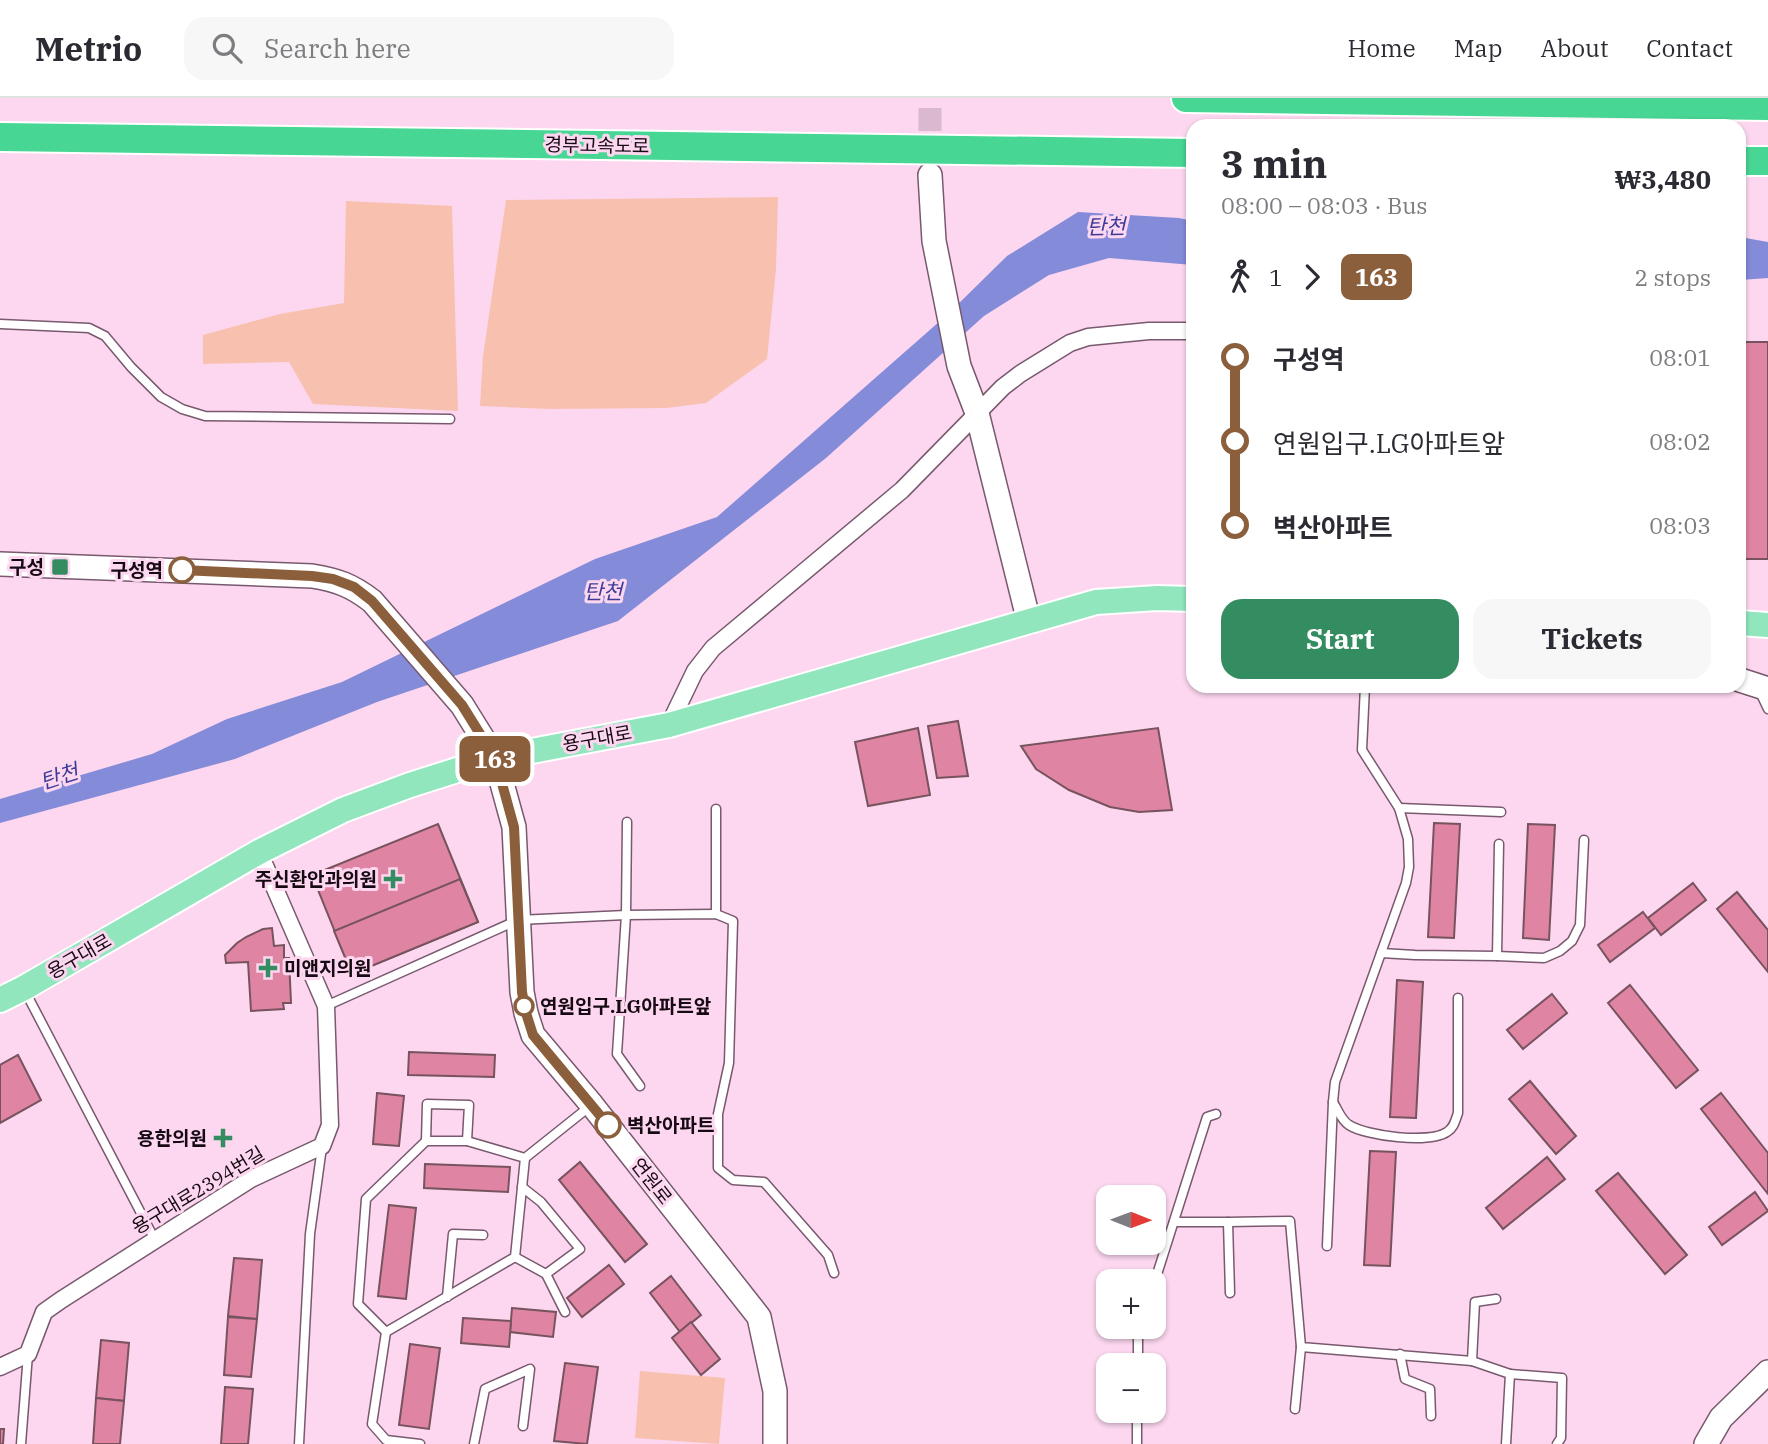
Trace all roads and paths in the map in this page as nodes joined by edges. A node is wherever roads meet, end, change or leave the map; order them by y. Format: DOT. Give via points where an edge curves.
graph roads {
  1 [pos="1186,98"];
  2 [pos="1768,106"];
  3 [pos="0,137"];
  4 [pos="1186,153"];
  5 [pos="1746,161"];
  6 [pos="1768,161"];
  7 [pos="930,175"];
  8 [pos="0,324"];
  9 [pos="1186,331"];
  10 [pos="977,414"];
  11 [pos="450,419"];
  12 [pos="0,564"];
  13 [pos="1186,598"];
  14 [pos="1028,622"];
  15 [pos="1746,623"];
  16 [pos="1768,625"];
  17 [pos="1755,685"];
  18 [pos="1365,693"];
  19 [pos="1768,709"];
  20 [pos="669,725"];
  21 [pos="495,758"];
  22 [pos="1399,808"];
  23 [pos="716,809"];
  24 [pos="1501,812"];
  25 [pos="627,822"];
  26 [pos="1584,840"];
  27 [pos="1499,844"];
  28 [pos="259,852"];
  29 [pos="716,914"];
  30 [pos="625,915"];
  31 [pos="518,920"];
  32 [pos="1381,953"];
  33 [pos="1497,956"];
  34 [pos="24,988"];
  35 [pos="1458,998"];
  36 [pos="0,1000"];
  37 [pos="326,1006"];
  38 [pos="640,1086"];
  39 [pos="1333,1102"];
  40 [pos="592,1105"];
  41 [pos="1216,1114"];
  42 [pos="426,1141"];
  43 [pos="467,1141"];
  44 [pos="322,1146"];
  45 [pos="525,1158"];
  46 [pos="522,1187"];
  47 [pos="1174,1222"];
  48 [pos="1228,1222"];
  49 [pos="483,1235"];
  50 [pos="155,1240"];
  51 [pos="1327,1246"];
  52 [pos="515,1257"];
  53 [pos="1159,1269"];
  54 [pos="834,1273"];
  55 [pos="545,1274"];
  56 [pos="1230,1293"];
  57 [pos="447,1297"];
  58 [pos="1496,1299"];
  59 [pos="565,1312"];
  60 [pos="386,1332"];
  61 [pos="1301,1347"];
  62 [pos="28,1354"];
  63 [pos="1400,1354"];
  64 [pos="1472,1361"];
  65 [pos="0,1367"];
  66 [pos="1768,1372"];
  67 [pos="1510,1374"];
  68 [pos="1295,1409"];
  69 [pos="1432,1416"];
  70 [pos="1137,1423"];
  71 [pos="523,1426"];
  72 [pos="22,1444"];
  73 [pos="299,1444"];
  74 [pos="420,1444"];
  75 [pos="474,1444"];
  76 [pos="775,1444"];
  77 [pos="1136,1444"];
  78 [pos="1506,1444"];
  79 [pos="1557,1444"];
  80 [pos="1706,1444"];
  1 -- 2 [label="highway"];
  3 -- 4 [label="highway, 경부고속도로"];
  5 -- 6 [label="highway"];
  7 -- 10 [label="street" via="934,241 944,294 959,366"];
  8 -- 11 [label="lane" via="89,328 105,336 161,397 182,410 205,416"];
  9 -- 10 [label="street" via="1121,333 1070,343 1003,387"];
  10 -- 14 [label="street"];
  10 -- 20 [label="street" via="902,490 713,648 695,671"];
  12 -- 21 [label="street, 연원로" via="312,576 354,587 372,601 462,705"];
  13 -- 14 [label="main road, 용구대로" via="1096,602"];
  14 -- 20 [label="main road, 용구대로"];
  15 -- 16 [label="main road"];
  17 -- 19 [label="lane"];
  18 -- 22 [label="lane" via="1362,750"];
  20 -- 21 [label="main road, 용구대로"];
  21 -- 28 [label="main road, 용구대로" via="368,800"];
  21 -- 31 [label="street, 연원로" via="514,827"];
  22 -- 24 [label="lane"];
  22 -- 32 [label="lane" via="1408,839 1409,867"];
  23 -- 29 [label="lane"];
  25 -- 30 [label="lane"];
  26 -- 33 [label="lane" via="1580,925 1572,941 1544,958"];
  27 -- 33 [label="lane"];
  28 -- 34 [label="main road, 용구대로"];
  28 -- 37 [label="street"];
  29 -- 30 [label="lane"];
  29 -- 54 [label="lane" via="733,921 729,1063 719,1114 718,1168 733,1180 764,1182 828,1255"];
  30 -- 31 [label="lane"];
  30 -- 38 [label="lane" via="617,1054"];
  31 -- 37 [label="lane"];
  31 -- 40 [label="street, 연원로" via="522,992 533,1035"];
  32 -- 33 [label="lane"];
  32 -- 39 [label="lane" via="1335,1082"];
  34 -- 36 [label="main road, 용구대로"];
  34 -- 50 [label="lane"];
  35 -- 39 [label="lane" via="1458,1113 1447,1133 1411,1137 1367,1133 1345,1123"];
  37 -- 44 [label="street" via="330,1125"];
  39 -- 51 [label="lane"];
  40 -- 45 [label="lane"];
  40 -- 76 [label="street, 연원로" via="759,1317 775,1391"];
  41 -- 47 [label="lane" via="1207,1117"];
  42 -- 43 [label="lane"];
  42 -- 43 [label="lane" via="428,1104 469,1105"];
  42 -- 60 [label="lane" via="366,1199 358,1304"];
  43 -- 45 [label="lane"];
  44 -- 50 [label="street, 용구대로2394번길" via="251,1179"];
  44 -- 73 [label="lane" via="310,1234"];
  45 -- 46 [label="lane"];
  46 -- 52 [label="lane"];
  46 -- 55 [label="lane" via="541,1202 580,1249"];
  47 -- 48 [label="lane"];
  47 -- 53 [label="lane"];
  48 -- 56 [label="lane"];
  48 -- 61 [label="lane" via="1290,1221"];
  49 -- 57 [label="lane" via="453,1234"];
  50 -- 62 [label="street, 용구대로2394번길" via="44,1312"];
  52 -- 55 [label="lane"];
  52 -- 57 [label="lane"];
  55 -- 59 [label="lane"];
  57 -- 60 [label="lane"];
  58 -- 64 [label="lane" via="1475,1302"];
  60 -- 74 [label="lane" via="372,1423 386,1440"];
  61 -- 63 [label="lane"];
  61 -- 68 [label="lane"];
  62 -- 65 [label="street"];
  62 -- 72 [label="lane"];
  63 -- 64 [label="lane"];
  63 -- 69 [label="lane" via="1405,1379 1430,1389"];
  64 -- 67 [label="lane"];
  66 -- 80 [label="street" via="1721,1418"];
  67 -- 78 [label="lane"];
  67 -- 79 [label="lane" via="1562,1378 1561,1438"];
  70 -- 77 [label="lane"];
  71 -- 75 [label="lane" via="530,1369 485,1390"];
}
